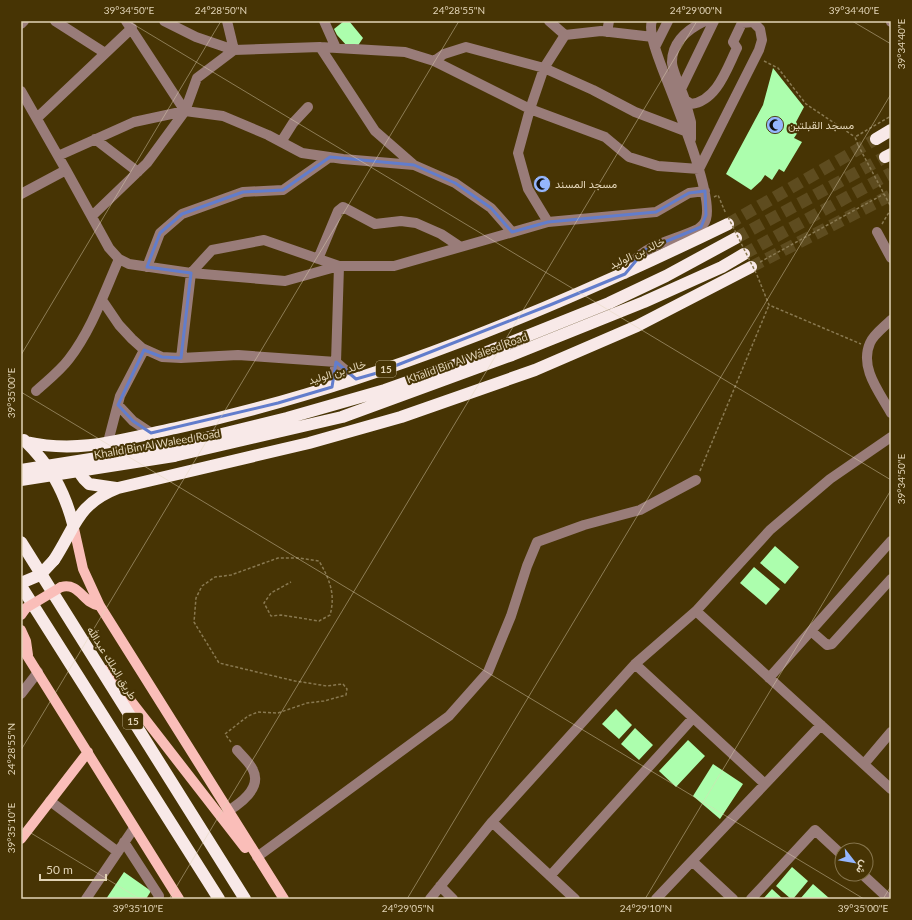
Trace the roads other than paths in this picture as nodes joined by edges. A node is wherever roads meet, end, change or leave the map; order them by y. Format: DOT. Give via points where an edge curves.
graph roads {
  1 [pos="24,21"];
  2 [pos="56,21"];
  3 [pos="164,21"];
  4 [pos="227,21"];
  5 [pos="324,21"];
  6 [pos="549,21"];
  7 [pos="609,21"];
  8 [pos="652,21"];
  9 [pos="668,21"];
  10 [pos="705,21"];
  11 [pos="714,21"];
  12 [pos="21,24"];
  13 [pos="129,25"];
  14 [pos="607,32"];
  15 [pos="565,35"];
  16 [pos="654,42"];
  17 [pos="320,47"];
  18 [pos="336,48"];
  19 [pos="234,50"];
  20 [pos="105,53"];
  21 [pos="434,62"];
  22 [pos="544,68"];
  23 [pos="681,89"];
  24 [pos="21,91"];
  25 [pos="685,100"];
  26 [pos="308,108"];
  27 [pos="530,109"];
  28 [pos="185,111"];
  29 [pos="37,118"];
  30 [pos="891,130"];
  31 [pos="685,131"];
  32 [pos="95,139"];
  33 [pos="876,139"];
  34 [pos="281,142"];
  35 [pos="690,147"];
  36 [pos="58,156"];
  37 [pos="330,157"];
  38 [pos="414,165"];
  39 [pos="699,169"];
  40 [pos="66,170"];
  41 [pos="138,172"];
  42 [pos="705,191"];
  43 [pos="21,194"];
  44 [pos="92,216"];
  45 [pos="728,221"];
  46 [pos="548,222"];
  47 [pos="512,232"];
  48 [pos="877,232"];
  49 [pos="736,238"];
  50 [pos="459,246"];
  51 [pos="890,253"];
  52 [pos="744,254"];
  53 [pos="119,259"];
  54 [pos="318,259"];
  55 [pos="339,266"];
  56 [pos="147,267"];
  57 [pos="753,270"];
  58 [pos="191,273"];
  59 [pos="625,274"];
  60 [pos="102,300"];
  61 [pos="891,320"];
  62 [pos="144,350"];
  63 [pos="181,358"];
  64 [pos="336,362"];
  65 [pos="356,379"];
  66 [pos="332,387"];
  67 [pos="36,391"];
  68 [pos="118,405"];
  69 [pos="891,413"];
  70 [pos="151,433"];
  71 [pos="891,436"];
  72 [pos="23,440"];
  73 [pos="103,443"];
  74 [pos="174,451"];
  75 [pos="21,470"];
  76 [pos="21,480"];
  77 [pos="696,480"];
  78 [pos="118,488"];
  79 [pos="73,524"];
  80 [pos="21,542"];
  81 [pos="890,545"];
  82 [pos="891,579"];
  83 [pos="21,585"];
  84 [pos="100,606"];
  85 [pos="696,611"];
  86 [pos="23,612"];
  87 [pos="21,630"];
  88 [pos="76,630"];
  89 [pos="811,631"];
  90 [pos="21,646"];
  91 [pos="27,656"];
  92 [pos="636,664"];
  93 [pos="38,672"];
  94 [pos="769,678"];
  95 [pos="21,694"];
  96 [pos="693,718"];
  97 [pos="821,725"];
  98 [pos="891,732"];
  99 [pos="237,750"];
  100 [pos="88,752"];
  101 [pos="864,764"];
  102 [pos="765,784"];
  103 [pos="891,789"];
  104 [pos="50,801"];
  105 [pos="228,811"];
  106 [pos="492,822"];
  107 [pos="134,828"];
  108 [pos="21,839"];
  109 [pos="124,842"];
  110 [pos="834,848"];
  111 [pos="118,852"];
  112 [pos="258,857"];
  113 [pos="692,861"];
  114 [pos="550,876"];
  115 [pos="871,882"];
  116 [pos="440,886"];
  117 [pos="283,897"];
  118 [pos="86,899"];
  119 [pos="158,899"];
  120 [pos="179,899"];
  121 [pos="219,899"];
  122 [pos="245,899"];
  123 [pos="430,899"];
  124 [pos="453,899"];
  125 [pos="575,899"];
  126 [pos="656,899"];
  127 [pos="733,899"];
  128 [pos="751,899"];
  129 [pos="889,899"];
  1 -- 12 [label="street"];
  2 -- 20 [label="street"];
  3 -- 19 [label="street" via="196,37"];
  4 -- 19 [label="street"];
  5 -- 18 [label="street"];
  6 -- 15 [label="street"];
  7 -- 14 [label="street"];
  8 -- 16 [label="street" via="650,25"];
  9 -- 16 [label="street"];
  10 -- 23 [label="street" via="692,27 681,37 675,48 672,63"];
  11 -- 23 [label="street"];
  13 -- 20 [label="street"];
  13 -- 28 [label="street"];
  14 -- 15 [label="street"];
  14 -- 16 [label="street"];
  15 -- 22 [label="street"];
  16 -- 31 [label="street"];
  17 -- 18 [label="street"];
  17 -- 19 [label="street"];
  17 -- 38 [label="street" via="375,130"];
  18 -- 21 [label="street" via="405,52"];
  19 -- 28 [label="street" via="197,78"];
  20 -- 29 [label="street"];
  21 -- 22 [label="street" via="444,54 466,47"];
  21 -- 27 [label="street"];
  22 -- 27 [label="street"];
  22 -- 31 [label="street" via="635,112"];
  23 -- 25 [label="street"];
  24 -- 29 [label="street"];
  25 -- 35 [label="street" via="690,122"];
  25 -- 39 [label="street" via="690,104 697,103 715,91 737,48 733,42 742,23 753,22 760,29 762,40 756,57"];
  26 -- 34 [label="street" via="293,123"];
  27 -- 39 [label="street" via="605,137 629,157 658,166"];
  27 -- 46 [label="street" via="518,153 528,189"];
  28 -- 32 [label="street" via="134,122"];
  28 -- 34 [label="street" via="223,116"];
  28 -- 41 [label="street"];
  29 -- 36 [label="street"];
  30 -- 33 [label="highway"];
  31 -- 35 [label="street"];
  32 -- 36 [label="street"];
  32 -- 41 [label="street"];
  34 -- 37 [label="street" via="302,153"];
  35 -- 39 [label="street"];
  36 -- 40 [label="street"];
  37 -- 38 [label="street"];
  37 -- 56 [label="street" via="283,190 243,192 182,214 160,233"];
  38 -- 47 [label="street" via="456,183 491,208"];
  39 -- 42 [label="street"];
  40 -- 43 [label="street"];
  40 -- 44 [label="street"];
  41 -- 44 [label="street"];
  42 -- 46 [label="street" via="689,193 656,212"];
  42 -- 59 [label="street" via="706,220 701,226 645,250"];
  44 -- 53 [label="street" via="109,248"];
  45 -- 59 [label="highway, خالد بن الوليد / 15"];
  46 -- 47 [label="street"];
  47 -- 50 [label="street"];
  48 -- 51 [label="street"];
  49 -- 74 [label="highway, Khalid Bin Al Waleed Road" via="609,303 454,365 385,390"];
  50 -- 54 [label="street" via="441,234 416,223 401,221 375,224 343,207 338,211"];
  50 -- 55 [label="street" via="394,266"];
  52 -- 74 [label="highway, Khalid Bin Al Waleed Road" via="722,267 644,302 512,355 342,417"];
  53 -- 56 [label="street" via="129,264"];
  53 -- 60 [label="street"];
  54 -- 55 [label="street"];
  54 -- 58 [label="street" via="264,240 212,250"];
  55 -- 58 [label="street" via="285,281"];
  55 -- 64 [label="street"];
  56 -- 58 [label="street"];
  57 -- 78 [label="highway, 15" via="637,326 535,370 401,417 309,443"];
  58 -- 63 [label="street"];
  59 -- 65 [label="highway, خالد بن الوليد / 15" via="429,354"];
  60 -- 62 [label="street" via="118,325"];
  60 -- 67 [label="street" via="69,359"];
  61 -- 69 [label="street" via="870,343 866,364"];
  62 -- 63 [label="street" via="162,357"];
  62 -- 68 [label="street" via="129,376"];
  63 -- 64 [label="street" via="238,355"];
  64 -- 65 [label="street"];
  64 -- 66 [label="street"];
  65 -- 66 [label="highway, خالد بن الوليد / 15"];
  66 -- 70 [label="highway, خالد بن الوليد / 15" via="218,419"];
  68 -- 70 [label="street" via="133,421"];
  68 -- 73 [label="street"];
  70 -- 73 [label="highway, خالد بن الوليد / 15"];
  71 -- 85 [label="street" via="830,479 770,530"];
  72 -- 73 [label="highway, خالد بن الوليد / 15" via="56,447 80,447"];
  72 -- 79 [label="highway, خالد بن الوليد / 15" via="59,484"];
  73 -- 78 [label="highway, 15" via="84,455 79,464 80,473 89,484"];
  74 -- 75 [label="highway, Khalid Bin Al Waleed Road, bridge"];
  74 -- 76 [label="highway, Khalid Bin Al Waleed Road, bridge"];
  77 -- 112 [label="street" via="640,510 584,525 537,542 488,672 449,716"];
  78 -- 79 [label="highway, 15" via="102,494 88,505"];
  79 -- 83 [label="highway, 15, bridge" via="64,546 54,560 40,575"];
  79 -- 84 [label="main road" via="83,569"];
  80 -- 88 [label="highway, طريق الملك عبدالله / 15"];
  81 -- 89 [label="street"];
  82 -- 89 [label="street" via="832,644 827,645"];
  83 -- 121 [label="highway, 15"];
  84 -- 86 [label="main road, bridge" via="89,602 76,589 68,586 60,587"];
  84 -- 105 [label="main road"];
  85 -- 92 [label="street"];
  85 -- 94 [label="street"];
  87 -- 91 [label="main road" via="27,646"];
  88 -- 117 [label="main road"];
  88 -- 122 [label="highway, طريق الملك عبدالله / 15"];
  89 -- 94 [label="street"];
  90 -- 91 [label="main road"];
  91 -- 93 [label="main road"];
  92 -- 96 [label="street"];
  92 -- 106 [label="street"];
  93 -- 95 [label="street"];
  93 -- 100 [label="main road"];
  94 -- 97 [label="street"];
  96 -- 102 [label="street"];
  96 -- 114 [label="street"];
  97 -- 101 [label="street"];
  97 -- 102 [label="street"];
  98 -- 101 [label="street"];
  99 -- 105 [label="street" via="254,770 254,782 243,802"];
  100 -- 104 [label="main road"];
  100 -- 107 [label="main road"];
  101 -- 103 [label="street"];
  102 -- 113 [label="street"];
  104 -- 108 [label="main road"];
  104 -- 111 [label="street"];
  105 -- 112 [label="main road"];
  106 -- 114 [label="street"];
  106 -- 116 [label="street"];
  107 -- 109 [label="street"];
  107 -- 120 [label="main road"];
  109 -- 111 [label="street"];
  109 -- 119 [label="street" via="159,896"];
  110 -- 128 [label="street" via="815,830"];
  111 -- 118 [label="street"];
  112 -- 117 [label="main road"];
  113 -- 126 [label="street"];
  113 -- 127 [label="street"];
  114 -- 125 [label="street"];
  115 -- 129 [label="street"];
  116 -- 123 [label="street"];
  116 -- 124 [label="street"];
}
